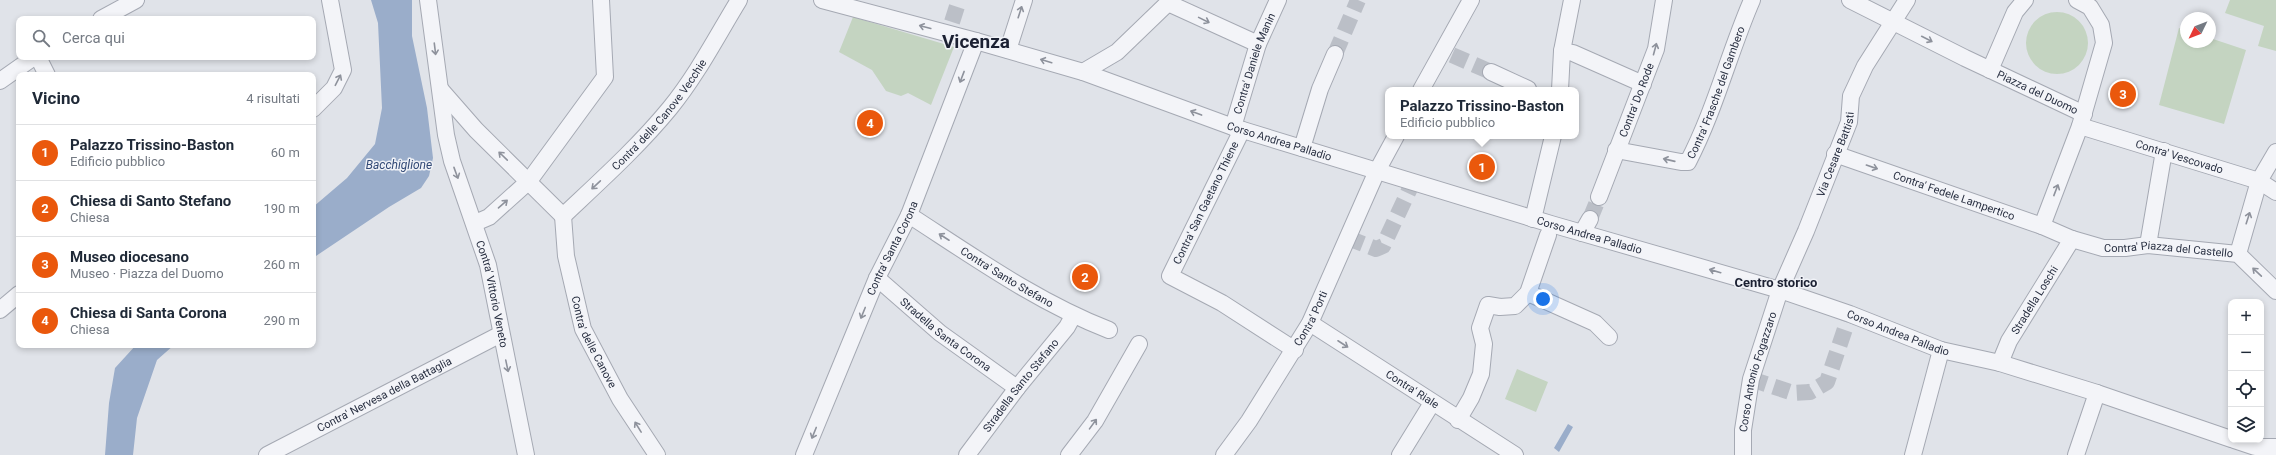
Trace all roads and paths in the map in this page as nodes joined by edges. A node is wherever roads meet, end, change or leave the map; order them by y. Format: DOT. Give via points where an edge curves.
graph roads {
  1 [pos="136,0"];
  2 [pos="330,0"];
  3 [pos="601,0"];
  4 [pos="739,0"];
  5 [pos="822,0"];
  6 [pos="1024,0"];
  7 [pos="1278,0"];
  8 [pos="1471,0"];
  9 [pos="1572,0"];
  10 [pos="1664,0"];
  11 [pos="1752,0"];
  12 [pos="1850,0"];
  13 [pos="1908,0"];
  14 [pos="2026,0"];
  15 [pos="2077,0"];
  16 [pos="1170,2"];
  17 [pos="431,4"];
  18 [pos="107,16"];
  19 [pos="1892,21"];
  20 [pos="976,41"];
  21 [pos="1258,44"];
  22 [pos="1008,50"];
  23 [pos="1562,51"];
  24 [pos="1335,54"];
  25 [pos="30,60"];
  26 [pos="40,60"];
  27 [pos="1990,70"];
  28 [pos="46,72"];
  29 [pos="1083,72"];
  30 [pos="1491,72"];
  31 [pos="0,81"];
  32 [pos="1643,84"];
  33 [pos="1424,87"];
  34 [pos="1524,87"];
  35 [pos="1560,87"];
  36 [pos="440,90"];
  37 [pos="316,106"];
  38 [pos="2082,120"];
  39 [pos="1238,128"];
  40 [pos="476,130"];
  41 [pos="446,136"];
  42 [pos="1394,139"];
  43 [pos="1552,139"];
  44 [pos="1302,148"];
  45 [pos="1616,150"];
  46 [pos="2164,151"];
  47 [pos="2276,152"];
  48 [pos="1835,154"];
  49 [pos="1377,171"];
  50 [pos="529,181"];
  51 [pos="2259,181"];
  52 [pos="2276,192"];
  53 [pos="1599,197"];
  54 [pos="909,215"];
  55 [pos="563,216"];
  56 [pos="1533,219"];
  57 [pos="1590,219"];
  58 [pos="475,223"];
  59 [pos="2042,226"];
  60 [pos="1549,229"];
  61 [pos="1582,234"];
  62 [pos="2072,239"];
  63 [pos="2148,245"];
  64 [pos="2238,254"];
  65 [pos="877,278"];
  66 [pos="1780,290"];
  67 [pos="2276,291"];
  68 [pos="1528,293"];
  69 [pos="16,297"];
  70 [pos="0,310"];
  71 [pos="1073,316"];
  72 [pos="1310,323"];
  73 [pos="1109,330"];
  74 [pos="501,334"];
  75 [pos="1608,337"];
  76 [pos="1139,344"];
  77 [pos="1295,350"];
  78 [pos="1941,350"];
  79 [pos="2000,363"];
  80 [pos="1017,388"];
  81 [pos="2097,393"];
  82 [pos="1432,403"];
  83 [pos="1458,420"];
  84 [pos="2228,438"];
  85 [pos="2243,443"];
  86 [pos="2268,450"];
  87 [pos="267,455"];
  88 [pos="526,455"];
  89 [pos="657,455"];
  90 [pos="804,455"];
  91 [pos="967,455"];
  92 [pos="1069,455"];
  93 [pos="1224,455"];
  94 [pos="1400,455"];
  95 [pos="1515,455"];
  96 [pos="1743,455"];
  97 [pos="1913,455"];
  98 [pos="2076,455"];
  1 -- 18 [label="street"];
  37 -- 2 [label="street, one-way" via="334,88 343,70"];
  3 -- 50 [label="street" via="605,77"];
  4 -- 55 [label="street, Contra' delle Canove Vecchie, one-way" via="671,107 621,162"];
  20 -- 5 [label="street, Corso Andrea Palladio, one-way" via="950,28"];
  22 -- 6 [label="street, one-way"];
  7 -- 21 [label="street, Contra' Daniele Manin"];
  8 -- 33 [label="street" via="1448,53"];
  9 -- 23 [label="street"];
  32 -- 10 [label="street, Contra' Do Rode, one-way" via="1656,49"];
  11 -- 45 [label="street, Contra' Frasche del Gambero, one-way" via="1688,162"];
  12 -- 19 [label="street"];
  13 -- 19 [label="street, Via Cesare Battisti"];
  14 -- 27 [label="street, Piazza del Duomo" via="2016,12"];
  15 -- 38 [label="street, Piazza del Duomo" via="2090,7 2101,24 2104,44"];
  16 -- 21 [label="street, one-way"];
  16 -- 29 [label="street" via="1118,52"];
  17 -- 36 [label="street, Contra' Vittorio Veneto, one-way"];
  19 -- 27 [label="street, one-way"];
  19 -- 48 [label="street, Via Cesare Battisti" via="1865,66 1851,96 1850,122"];
  20 -- 22 [label="street, Corso Andrea Palladio"];
  20 -- 54 [label="street, Contra' Santa Corona, one-way"];
  21 -- 39 [label="street, Contra' Daniele Manin"];
  29 -- 22 [label="street, Corso Andrea Palladio, one-way"];
  23 -- 32 [label="street" via="1573,53"];
  23 -- 35 [label="street"];
  24 -- 44 [label="street" via="1320,89"];
  25 -- 31 [label="street"];
  26 -- 28 [label="street"];
  27 -- 38 [label="street, Piazza del Duomo"];
  39 -- 29 [label="street, Corso Andrea Palladio, one-way"];
  30 -- 34 [label="street"];
  32 -- 45 [label="street, Contra' Do Rode"];
  36 -- 40 [label="street"];
  36 -- 41 [label="street, Contra' Vittorio Veneto"];
  38 -- 46 [label="street, Contra' Vescovado"];
  59 -- 38 [label="street, one-way"];
  39 -- 44 [label="street, Corso Andrea Palladio"];
  39 -- 77 [label="street, Contra' San Gaetano Thiene" via="1170,276 1222,303"];
  40 -- 41 [label="street" via="465,130"];
  50 -- 40 [label="street, one-way"];
  41 -- 58 [label="street, Contra' Vittorio Veneto, one-way" via="452,161"];
  42 -- 49 [label="street, Contra' Porti"];
  43 -- 56 [label="street"];
  44 -- 49 [label="street, Corso Andrea Palladio"];
  45 -- 53 [label="street, Contra' Do Rode"];
  46 -- 51 [label="street, Contra' Vescovado"];
  46 -- 63 [label="street"];
  47 -- 51 [label="street"];
  48 -- 59 [label="street, Contra' Fedele Lampertico, one-way"];
  48 -- 66 [label="street, Via Cesare Battisti"];
  49 -- 56 [label="street, Corso Andrea Palladio"];
  49 -- 72 [label="street, Contra' Porti"];
  50 -- 55 [label="street"];
  58 -- 50 [label="street, one-way" via="489,217"];
  51 -- 52 [label="street, Contra' Vescovado"];
  64 -- 51 [label="street, one-way"];
  54 -- 65 [label="street, Contra' Santa Corona"];
  71 -- 54 [label="street, Contra' Santo Stefano, one-way" via="1026,290"];
  89 -- 55 [label="street, Contra' delle Canove, one-way" via="620,399 590,344 579,316 566,256"];
  56 -- 60 [label="street, Corso Andrea Palladio"];
  57 -- 61 [label="street"];
  58 -- 74 [label="street, Contra' Vittorio Veneto" via="488,265"];
  59 -- 62 [label="street, Contra' Fedele Lampertico"];
  60 -- 61 [label="street, Corso Andrea Palladio"];
  60 -- 68 [label="street"];
  66 -- 61 [label="street, Corso Andrea Palladio, one-way"];
  62 -- 63 [label="street, Contra' Piazza del Castello" via="2103,248"];
  62 -- 79 [label="street, Stradella Loschi" via="2009,341"];
  63 -- 64 [label="street, Contra' Piazza del Castello"];
  67 -- 64 [label="street, Contra' Piazza del Castello, one-way"];
  65 -- 80 [label="street, Stradella Santa Corona" via="940,333"];
  65 -- 90 [label="street, Contra' Santa Corona, one-way"];
  66 -- 78 [label="street, Corso Andrea Palladio"];
  66 -- 96 [label="street, Corso Antonio Fogazzaro" via="1751,379 1743,430"];
  68 -- 75 [label="street" via="1595,323"];
  68 -- 83 [label="street" via="1515,306 1488,305 1480,328 1484,344 1481,374"];
  69 -- 70 [label="street"];
  71 -- 73 [label="street, Contra' Santo Stefano"];
  71 -- 80 [label="street, Stradella Santo Stefano" via="1067,327"];
  72 -- 77 [label="street, Contra' Porti"];
  72 -- 82 [label="street, Contra' Riale, one-way"];
  74 -- 87 [label="street, Contra' Nervesa della Battaglia"];
  74 -- 88 [label="street, Contra' Vittorio Veneto, one-way"];
  92 -- 76 [label="street, one-way" via="1095,421"];
  77 -- 93 [label="street, Contra' Porti"];
  78 -- 79 [label="street, Corso Andrea Palladio"];
  78 -- 97 [label="street"];
  79 -- 81 [label="street, Corso Andrea Palladio"];
  80 -- 91 [label="street, Stradella Santo Stefano"];
  81 -- 84 [label="street, Corso Andrea Palladio"];
  81 -- 98 [label="street"];
  82 -- 83 [label="street, Contra' Riale"];
  82 -- 94 [label="street"];
  83 -- 95 [label="street, Contra' Riale"];
  85 -- 86 [label="street"];
}
